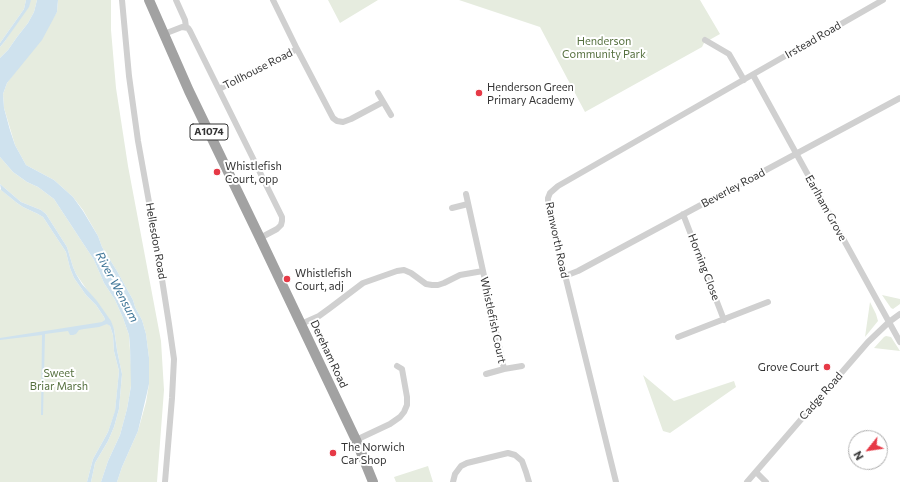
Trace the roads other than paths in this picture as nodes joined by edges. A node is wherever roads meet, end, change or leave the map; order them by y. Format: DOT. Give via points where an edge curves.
graph roads {
  1 [pos="122,0"];
  2 [pos="148,0"];
  3 [pos="154,0"];
  4 [pos="176,0"];
  5 [pos="273,0"];
  6 [pos="883,0"];
  7 [pos="160,24"];
  8 [pos="186,27"];
  9 [pos="164,34"];
  10 [pos="705,40"];
  11 [pos="297,49"];
  12 [pos="753,75"];
  13 [pos="744,80"];
  14 [pos="219,89"];
  15 [pos="378,93"];
  16 [pos="900,98"];
  17 [pos="383,102"];
  18 [pos="391,115"];
  19 [pos="796,153"];
  20 [pos="466,194"];
  21 [pos="468,204"];
  22 [pos="452,208"];
  23 [pos="683,214"];
  24 [pos="260,238"];
  25 [pos="483,271"];
  26 [pos="565,276"];
  27 [pos="768,302"];
  28 [pos="900,314"];
  29 [pos="724,320"];
  30 [pos="889,322"];
  31 [pos="301,324"];
  32 [pos="678,338"];
  33 [pos="900,342"];
  34 [pos="402,366"];
  35 [pos="522,366"];
  36 [pos="504,369"];
  37 [pos="486,374"];
  38 [pos="356,440"];
  39 [pos="756,472"];
  40 [pos="165,482"];
  41 [pos="373,482"];
  42 [pos="453,482"];
  43 [pos="528,482"];
  44 [pos="616,482"];
  45 [pos="747,482"];
  46 [pos="766,482"];
  1 -- 40 [label="street, Hellesdon Road" via="137,133 174,359"];
  2 -- 7 [label="highway, Dereham Road / A1074"];
  3 -- 7 [label="highway, Dereham Road / A1074"];
  4 -- 8 [label="street"];
  5 -- 11 [label="street, Tollhouse Road"];
  6 -- 12 [label="street, Irstead Road"];
  7 -- 9 [label="highway, Dereham Road / A1074"];
  8 -- 9 [label="street" via="179,27"];
  8 -- 14 [label="street"];
  9 -- 24 [label="highway, Dereham Road / A1074"];
  10 -- 13 [label="street" via="729,54"];
  11 -- 14 [label="street, Tollhouse Road"];
  11 -- 17 [label="street, Tollhouse Road" via="337,121 351,119"];
  12 -- 13 [label="street, Irstead Road"];
  12 -- 19 [label="street, Earlham Grove"];
  13 -- 26 [label="street, Ranworth Road" via="558,186 550,193 548,206"];
  14 -- 24 [label="street" via="282,217 281,225 277,229"];
  15 -- 17 [label="street"];
  16 -- 19 [label="street, Beverley Road"];
  17 -- 18 [label="street"];
  19 -- 23 [label="street, Beverley Road"];
  19 -- 30 [label="street, Earlham Grove"];
  20 -- 21 [label="street, Whistlefish Court"];
  21 -- 22 [label="street"];
  21 -- 25 [label="street, Whistlefish Court"];
  23 -- 26 [label="street, Beverley Road"];
  23 -- 29 [label="street, Horning Close"];
  24 -- 31 [label="highway, Dereham Road / A1074"];
  25 -- 31 [label="street, Whistlefish Court" via="460,275 444,283 432,285 404,270 397,270 363,283 319,316"];
  25 -- 36 [label="street, Whistlefish Court"];
  26 -- 44 [label="street, Ranworth Road"];
  27 -- 29 [label="street"];
  28 -- 30 [label="street, Cadge Road"];
  29 -- 32 [label="street"];
  30 -- 33 [label="street, Earlham Grove"];
  30 -- 39 [label="street, Cadge Road" via="863,348"];
  31 -- 38 [label="highway, Dereham Road / A1074"];
  34 -- 38 [label="street" via="407,397 404,412 390,424"];
  35 -- 36 [label="street, Whistlefish Court"];
  36 -- 37 [label="street, Whistlefish Court"];
  38 -- 41 [label="highway, Dereham Road / A1074"];
  39 -- 45 [label="street, Cadge Road"];
  39 -- 46 [label="street"];
  42 -- 43 [label="street" via="461,466 508,453 516,455 522,461"];
}
